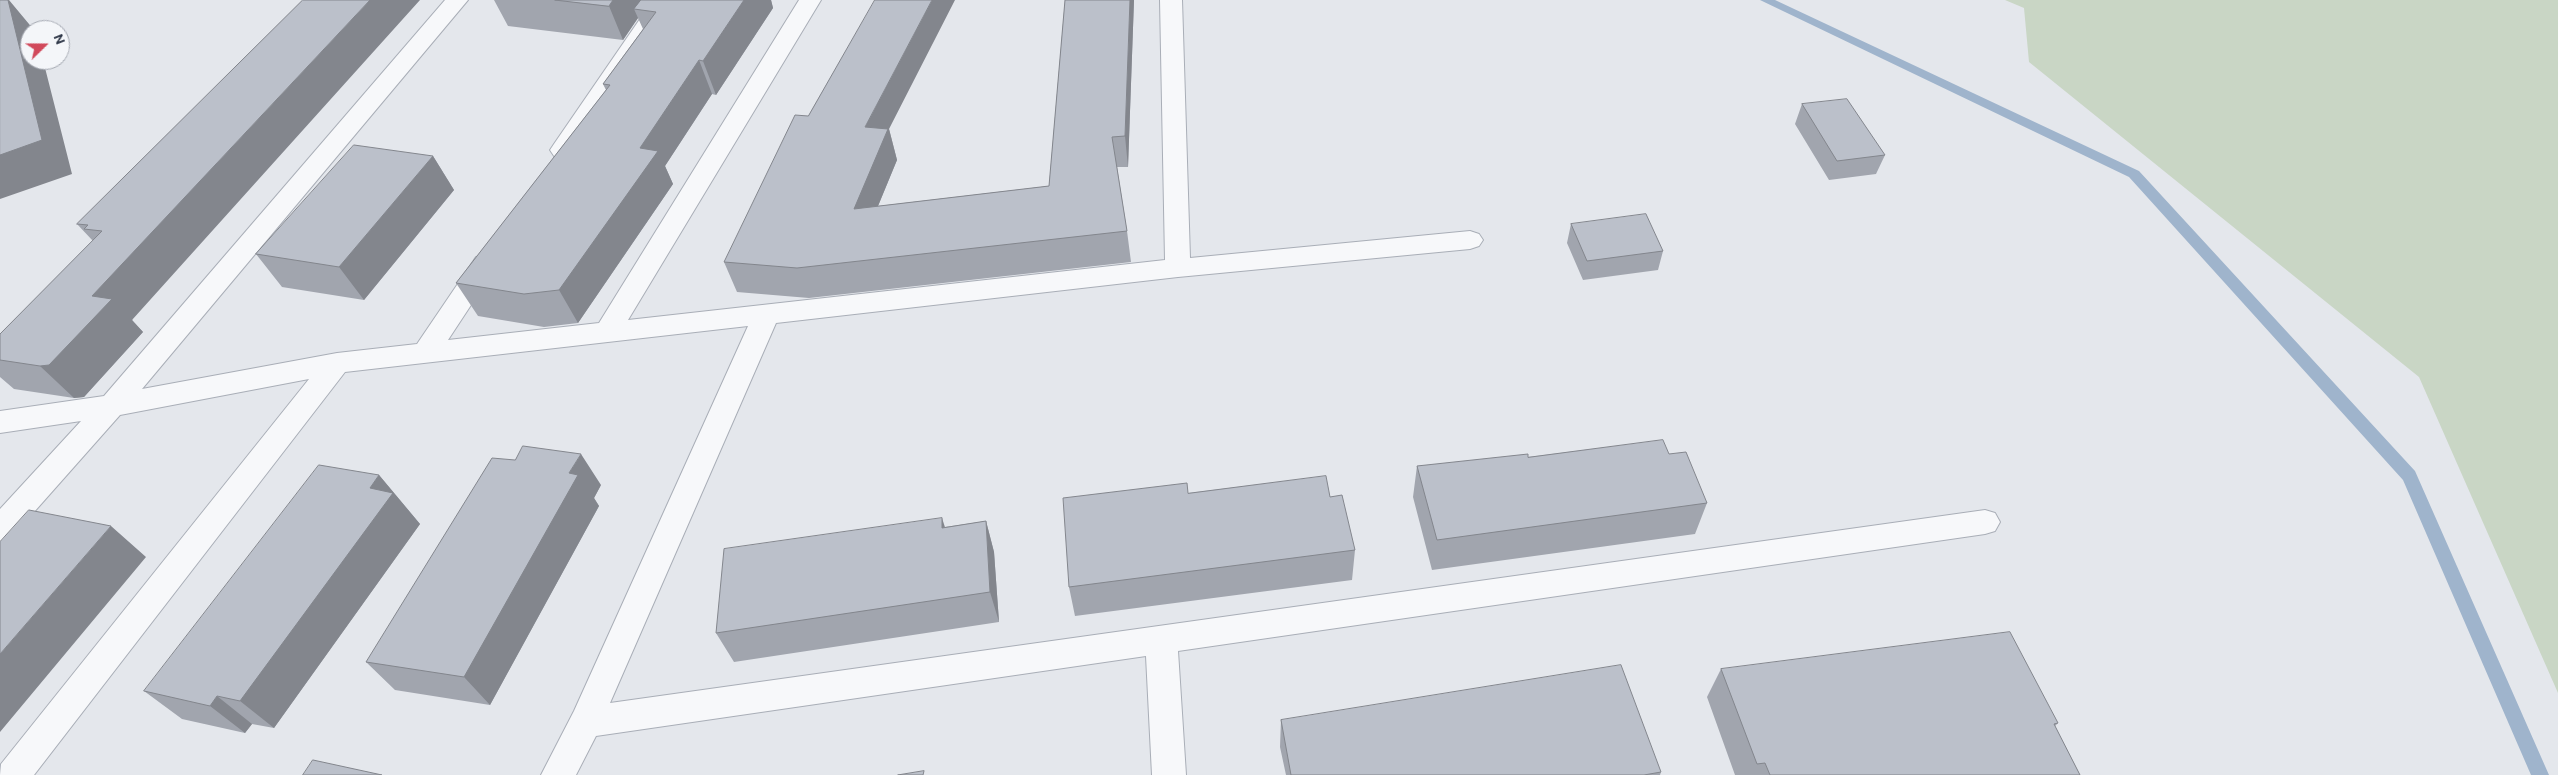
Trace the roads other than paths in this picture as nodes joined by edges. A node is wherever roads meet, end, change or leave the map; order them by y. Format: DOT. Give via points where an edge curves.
graph roads {
  1 [pos="457,0"];
  2 [pos="664,0"];
  3 [pos="810,0"];
  4 [pos="1171,0"];
  5 [pos="547,172"];
  6 [pos="1470,240"];
  7 [pos="497,246"];
  8 [pos="1178,268"];
  9 [pos="766,315"];
  10 [pos="607,332"];
  11 [pos="425,353"];
  12 [pos="337,363"];
  13 [pos="112,406"];
  14 [pos="0,422"];
  15 [pos="1985,522"];
  16 [pos="0,529"];
  17 [pos="1161,640"];
  18 [pos="586,722"];
  19 [pos="13,775"];
  20 [pos="558,775"];
  21 [pos="1169,775"];
  1 -- 13 [label="street"];
  2 -- 5 [label="street"];
  3 -- 10 [label="street"];
  4 -- 8 [label="street"];
  6 -- 8 [label="street"];
  7 -- 11 [label="street"];
  8 -- 9 [label="street"];
  9 -- 10 [label="street"];
  9 -- 18 [label="street"];
  10 -- 11 [label="street"];
  11 -- 12 [label="street"];
  12 -- 13 [label="street"];
  12 -- 19 [label="street"];
  13 -- 14 [label="street"];
  13 -- 16 [label="street"];
  15 -- 17 [label="street"];
  17 -- 18 [label="street"];
  17 -- 21 [label="street"];
  18 -- 20 [label="street"];
}
